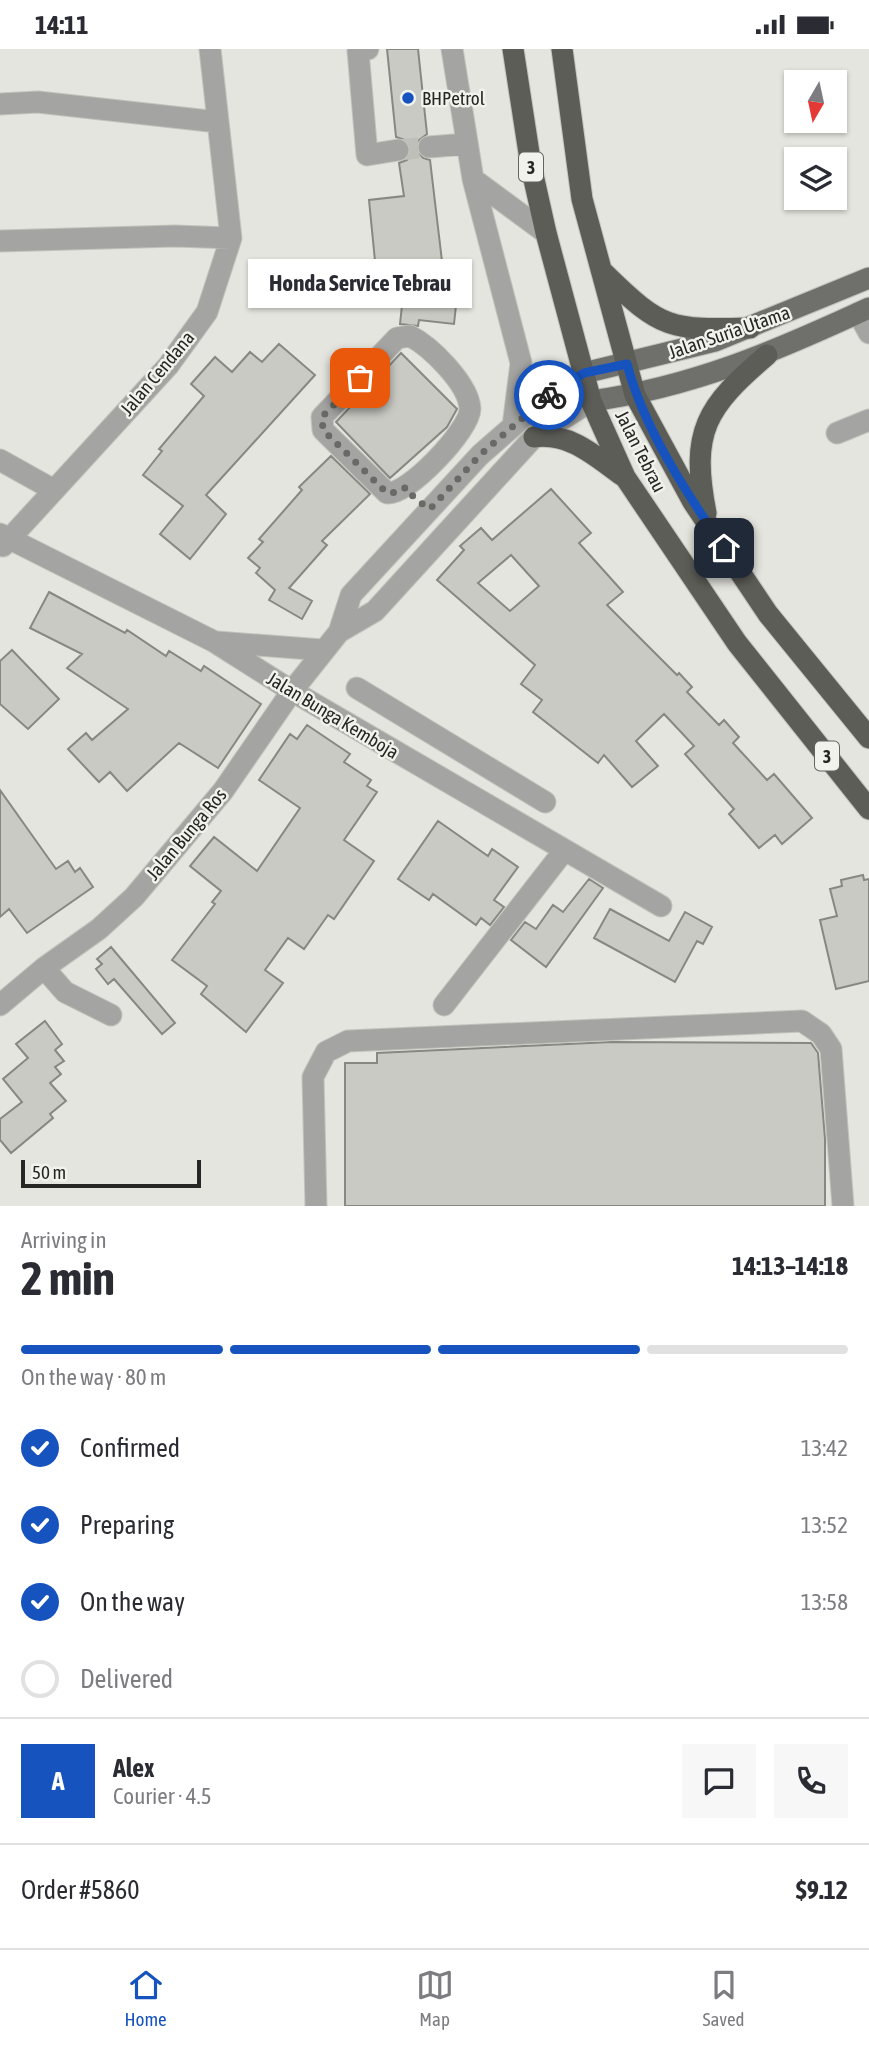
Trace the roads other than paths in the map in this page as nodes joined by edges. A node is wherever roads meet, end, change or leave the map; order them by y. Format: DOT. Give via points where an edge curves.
graph roads {
  1 [pos="210,49"];
  2 [pos="368,49"];
  3 [pos="452,49"];
  4 [pos="513,49"];
  5 [pos="562,49"];
  6 [pos="0,104"];
  7 [pos="218,123"];
  8 [pos="466,143"];
  9 [pos="429,147"];
  10 [pos="398,150"];
  11 [pos="473,179"];
  12 [pos="546,233"];
  13 [pos="231,238"];
  14 [pos="0,241"];
  15 [pos="602,272"];
  16 [pos="869,278"];
  17 [pos="864,311"];
  18 [pos="750,328"];
  19 [pos="869,333"];
  20 [pos="767,355"];
  21 [pos="627,364"];
  22 [pos="584,373"];
  23 [pos="635,395"];
  24 [pos="591,401"];
  25 [pos="869,420"];
  26 [pos="513,426"];
  27 [pos="838,432"];
  28 [pos="534,437"];
  29 [pos="0,460"];
  30 [pos="625,477"];
  31 [pos="406,487"];
  32 [pos="52,489"];
  33 [pos="430,509"];
  34 [pos="709,525"];
  35 [pos="4,540"];
  36 [pos="339,632"];
  37 [pos="213,641"];
  38 [pos="323,650"];
  39 [pos="357,688"];
  40 [pos="292,691"];
  41 [pos="432,733"];
  42 [pos="869,738"];
  43 [pos="414,763"];
  44 [pos="545,802"];
  45 [pos="869,809"];
  46 [pos="563,852"];
  47 [pos="661,906"];
  48 [pos="44,968"];
  49 [pos="0,1005"];
  50 [pos="444,1005"];
  51 [pos="111,1015"];
  52 [pos="316,1206"];
  53 [pos="843,1206"];
  1 -- 7 [label="street, Jalan Cendana"];
  2 -- 10 [label="street" via="358,51 367,155"];
  3 -- 8 [label="street"];
  4 -- 12 [label="highway, Jalan Tebrau / 3"];
  5 -- 15 [label="highway, Jalan Tebrau / 3" via="582,199"];
  6 -- 7 [label="street" via="38,102"];
  7 -- 13 [label="street, Jalan Cendana"];
  8 -- 9 [label="street"];
  8 -- 11 [label="street"];
  11 -- 12 [label="street"];
  11 -- 26 [label="street" via="521,363"];
  12 -- 22 [label="highway, Jalan Tebrau / 3"];
  13 -- 14 [label="street"];
  13 -- 32 [label="street, Jalan Cendana" via="207,312 168,366"];
  15 -- 18 [label="highway" via="653,318 691,330"];
  15 -- 21 [label="highway, Jalan Tebrau / 3"];
  16 -- 18 [label="main road, Jalan Suria Utama"];
  17 -- 19 [label="street"];
  17 -- 20 [label="main road, Jalan Suria Utama"];
  18 -- 21 [label="main road, Jalan Suria Utama"];
  20 -- 23 [label="main road, Jalan Suria Utama"];
  20 -- 34 [label="highway" via="716,403 704,429 699,456"];
  21 -- 22 [label="main road, Jalan Suria Utama"];
  21 -- 23 [label="highway, Jalan Tebrau / 3"];
  22 -- 24 [label="highway, Jalan Tebrau / 3"];
  22 -- 26 [label="street, Jalan Bunga Ros" via="544,398"];
  23 -- 24 [label="main road, Jalan Suria Utama"];
  23 -- 34 [label="highway, Jalan Tebrau / 3"];
  24 -- 28 [label="street, Jalan Bunga Ros"];
  24 -- 30 [label="highway, Jalan Tebrau / 3"];
  25 -- 27 [label="street"];
  26 -- 33 [label="street, Jalan Bunga Ros"];
  28 -- 30 [label="highway" via="569,440"];
  28 -- 36 [label="street, Jalan Bunga Ros" via="375,611"];
  29 -- 32 [label="street"];
  30 -- 45 [label="highway, Jalan Tebrau / 3" via="737,643"];
  31 -- 31 [label="street" via="461,432 470,410 463,387 427,344 410,337 397,338 321,423 387,493"];
  31 -- 33 [label="street"];
  32 -- 35 [label="street, Jalan Cendana"];
  33 -- 36 [label="street, Jalan Bunga Ros" via="351,595"];
  34 -- 42 [label="highway, Jalan Tebrau / 3" via="768,614"];
  35 -- 37 [label="street, Jalan Bunga Kemboja"];
  36 -- 38 [label="street, Jalan Bunga Ros"];
  37 -- 38 [label="street"];
  37 -- 40 [label="street, Jalan Bunga Kemboja"];
  38 -- 40 [label="street, Jalan Bunga Ros"];
  39 -- 41 [label="street"];
  40 -- 43 [label="street, Jalan Bunga Kemboja"];
  40 -- 48 [label="street, Jalan Bunga Ros" via="223,791 134,897"];
  41 -- 43 [label="street"];
  41 -- 44 [label="street"];
  43 -- 46 [label="street, Jalan Bunga Kemboja"];
  46 -- 47 [label="street, Jalan Bunga Kemboja"];
  46 -- 50 [label="street"];
  48 -- 49 [label="street, Jalan Bunga Ros"];
  48 -- 51 [label="street" via="65,992"];
  52 -- 53 [label="street" via="313,1077 326,1052 348,1041 803,1021 821,1034 831,1049"];
}
